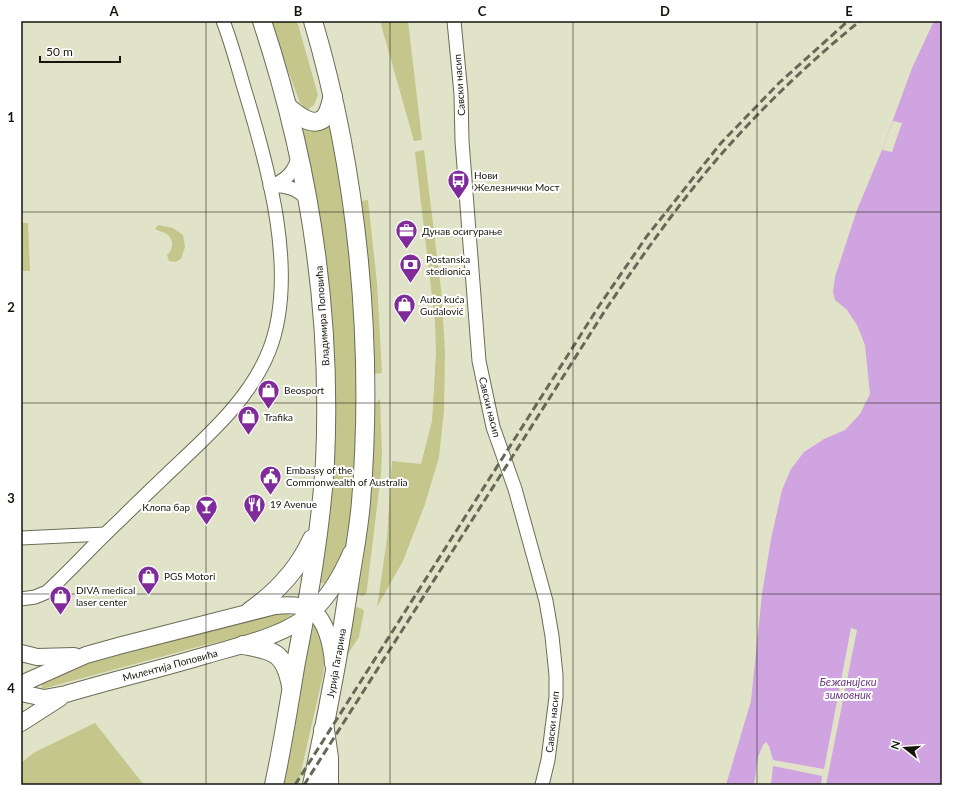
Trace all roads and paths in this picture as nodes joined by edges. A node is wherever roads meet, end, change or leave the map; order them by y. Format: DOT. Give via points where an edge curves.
graph roads {
  1 [pos="223,21"];
  2 [pos="262,21"];
  3 [pos="313,21"];
  4 [pos="454,21"];
  5 [pos="333,96"];
  6 [pos="288,107"];
  7 [pos="299,155"];
  8 [pos="272,186"];
  9 [pos="308,200"];
  10 [pos="319,522"];
  11 [pos="104,534"];
  12 [pos="21,538"];
  13 [pos="356,540"];
  14 [pos="21,599"];
  15 [pos="250,611"];
  16 [pos="308,612"];
  17 [pos="243,646"];
  18 [pos="21,653"];
  19 [pos="86,655"];
  20 [pos="334,679"];
  21 [pos="21,684"];
  22 [pos="292,689"];
  23 [pos="21,693"];
  24 [pos="66,694"];
  25 [pos="21,722"];
  26 [pos="324,730"];
  27 [pos="274,785"];
  28 [pos="312,785"];
  29 [pos="328,785"];
  30 [pos="542,785"];
  1 -- 8 [label="street"];
  2 -- 6 [label="main road, Владимира Поповића"];
  3 -- 5 [label="main road"];
  4 -- 30 [label="street, Савски насип" via="479,361 493,426 516,489 546,601 556,674 548,760"];
  5 -- 6 [label="main road" via="328,113 318,122 303,119"];
  5 -- 13 [label="main road" via="351,194 363,316 365,420 362,491"];
  6 -- 7 [label="main road, Владимира Поповића"];
  7 -- 8 [label="street" via="296,166 289,176"];
  7 -- 9 [label="main road, Владимира Поповића"];
  8 -- 9 [label="street" via="288,186"];
  8 -- 11 [label="street" via="280,246 282,293 279,316 269,352 245,393 210,434"];
  9 -- 10 [label="main road, Владимира Поповића" via="318,256 325,352 326,431"];
  10 -- 15 [label="main road" via="296,568 275,592"];
  10 -- 16 [label="main road, Владимира Поповића"];
  11 -- 12 [label="street"];
  11 -- 14 [label="street" via="47,592"];
  13 -- 16 [label="street, Милентија Поповића" via="341,575"];
  13 -- 20 [label="main road, Јурија Гагарина"];
  15 -- 16 [label="street" via="287,605"];
  15 -- 19 [label="street"];
  16 -- 17 [label="street, Милентија Поповића" via="282,630"];
  16 -- 20 [label="street" via="324,626 329,638 332,646"];
  16 -- 22 [label="main road"];
  17 -- 22 [label="main road" via="264,649 276,654 288,671"];
  17 -- 24 [label="street, Милентија Поповића"];
  18 -- 19 [label="street" via="37,657"];
  19 -- 21 [label="street"];
  20 -- 26 [label="main road, Јурија Гагарина"];
  22 -- 27 [label="main road"];
  23 -- 24 [label="street, Милентија Поповића" via="44,698"];
  24 -- 25 [label="street"];
  26 -- 28 [label="main road, Јурија Гагарина"];
  26 -- 29 [label="main road"];
}
